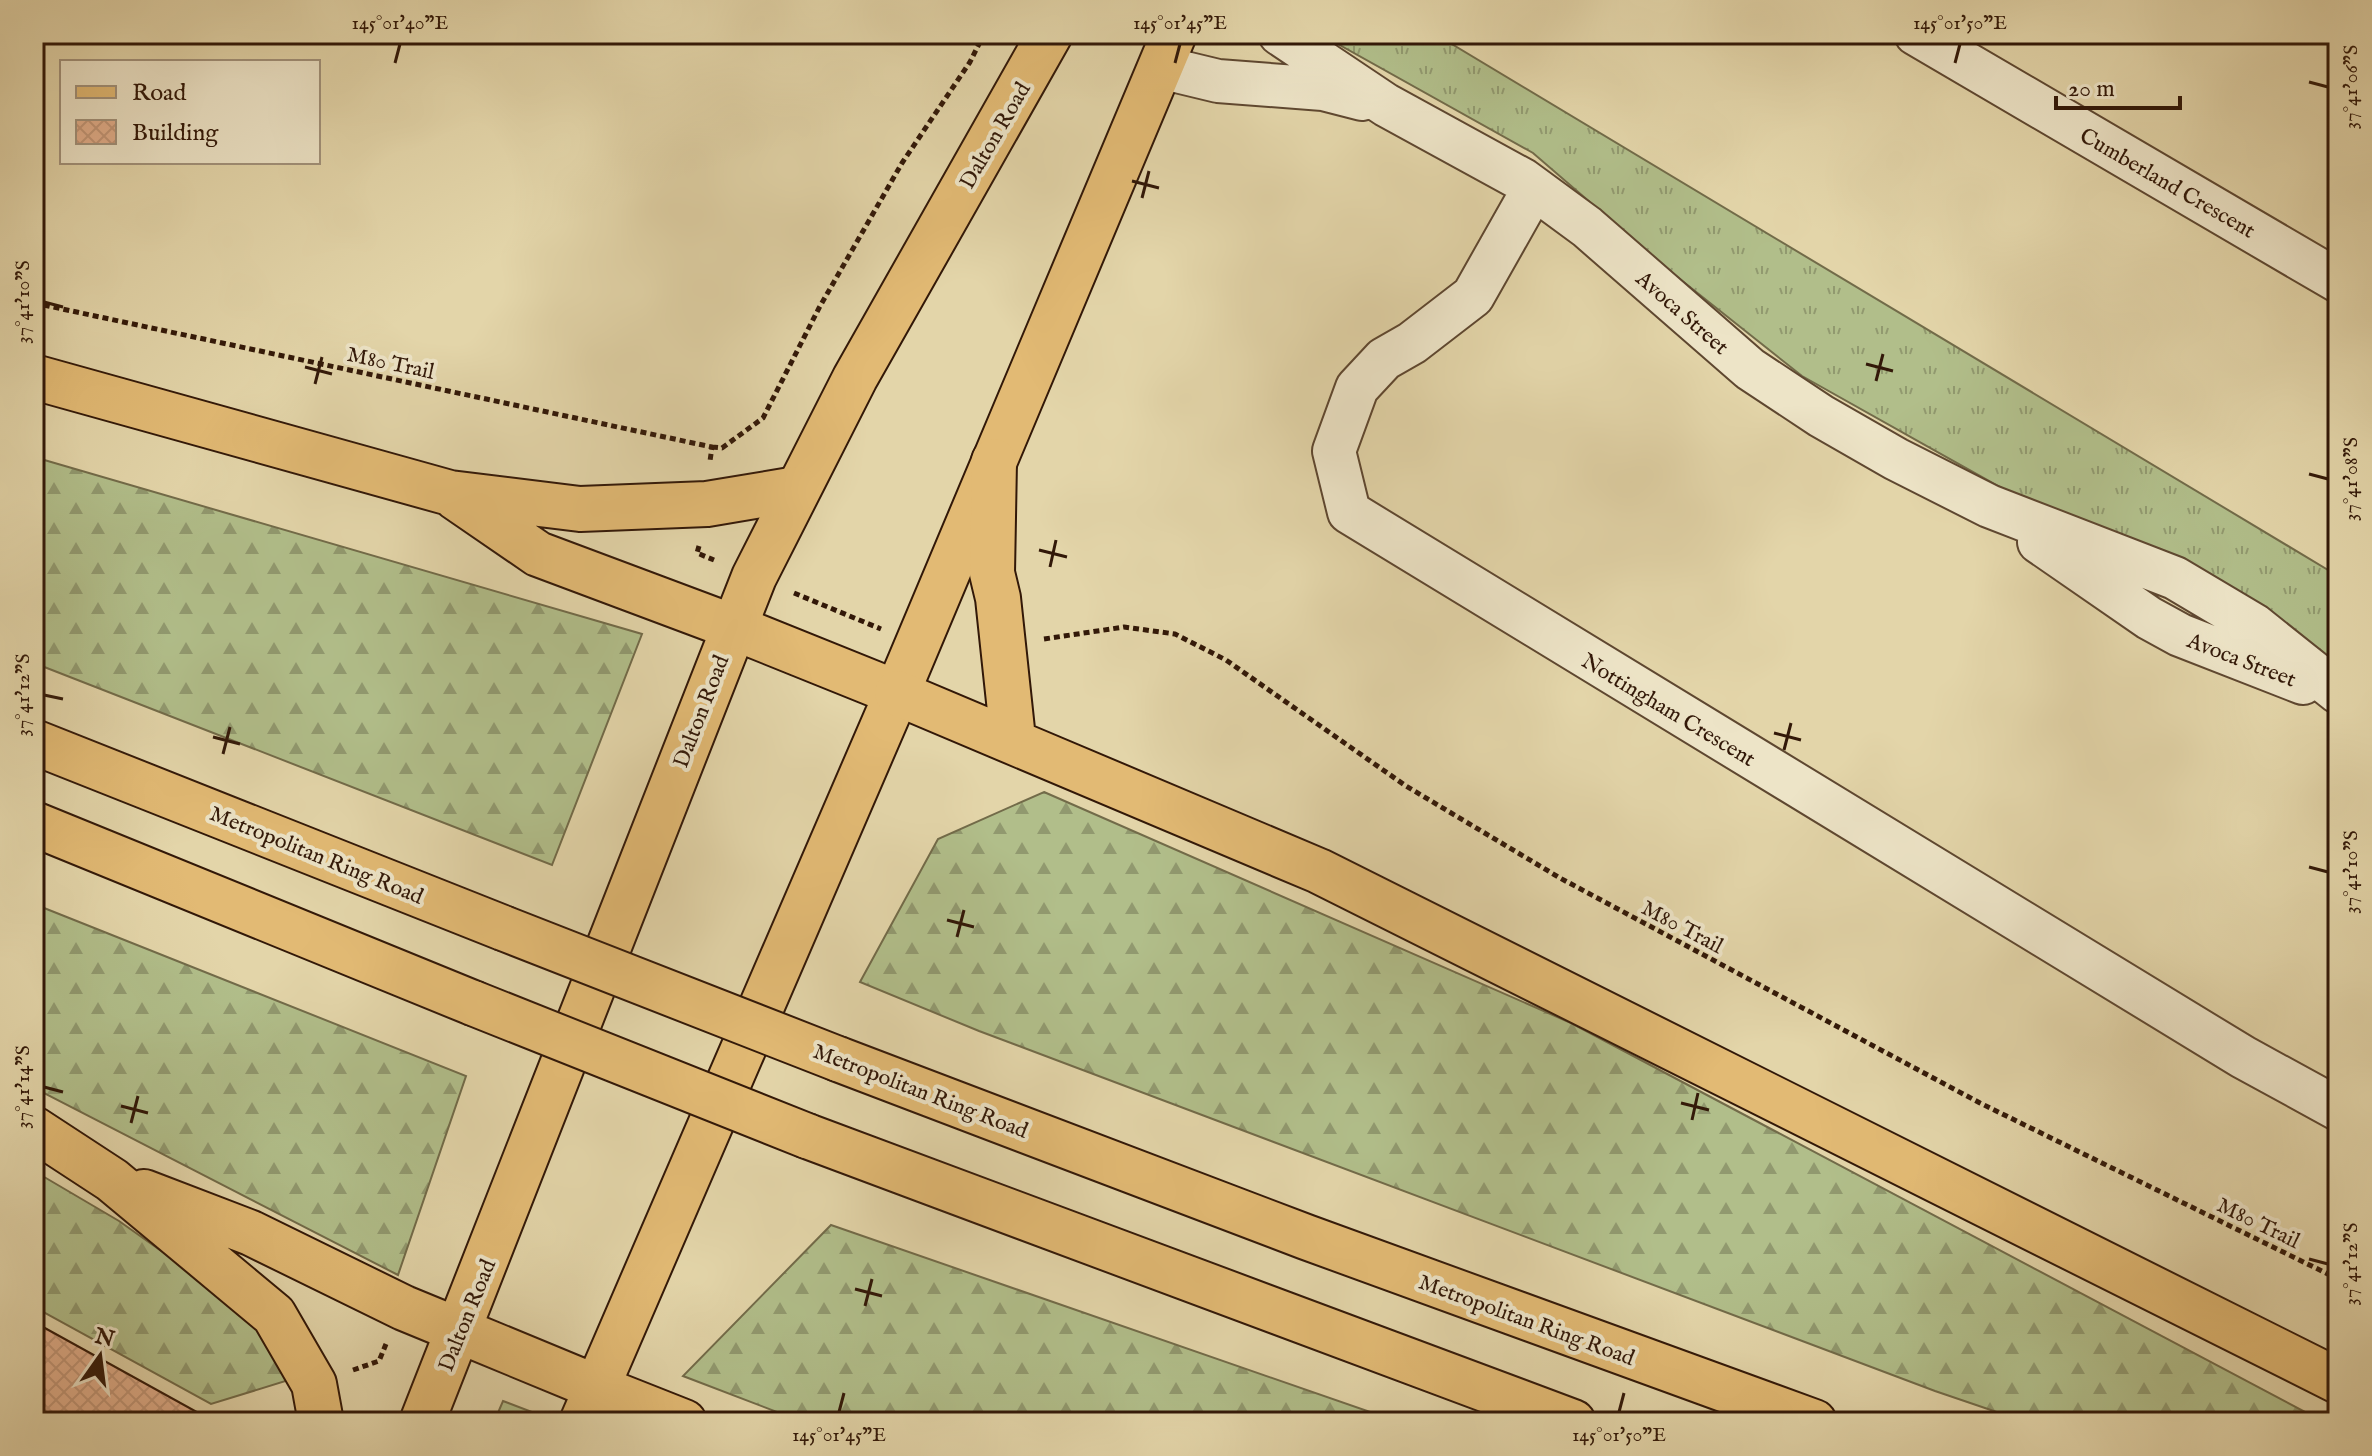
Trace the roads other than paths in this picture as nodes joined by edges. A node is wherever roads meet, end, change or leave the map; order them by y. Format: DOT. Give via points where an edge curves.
graph roads {
  1 [pos="1050,34"];
  2 [pos="1280,34"];
  3 [pos="1916,34"];
  4 [pos="1167,51"];
  5 [pos="1386,105"];
  6 [pos="1534,188"];
  7 [pos="2338,281"];
  8 [pos="34,377"];
  9 [pos="994,461"];
  10 [pos="797,489"];
  11 [pos="450,493"];
  12 [pos="1989,506"];
  13 [pos="733,627"];
  14 [pos="2338,692"];
  15 [pos="897,693"];
  16 [pos="2338,698"];
  17 [pos="1013,739"];
  18 [pos="34,742"];
  19 [pos="34,824"];
  20 [pos="2338,1109"];
  21 [pos="34,1129"];
  22 [pos="112,1180"];
  23 [pos="460,1331"];
  24 [pos="2338,1381"];
  25 [pos="317,1403"];
  26 [pos="590,1405"];
  27 [pos="422,1422"];
  28 [pos="684,1422"];
  29 [pos="1573,1422"];
  30 [pos="1814,1422"];
  1 -- 10 [label="main road, Dalton Road"];
  2 -- 5 [label="street, Avoca Street"];
  3 -- 7 [label="street, Cumberland Crescent"];
  4 -- 5 [label="street, Avoca Street" via="1218,81 1323,89"];
  4 -- 9 [label="main road"];
  5 -- 6 [label="street, Avoca Street" via="1455,139"];
  6 -- 12 [label="street, Avoca Street" via="1587,227 1750,369 1896,459"];
  6 -- 20 [label="street, Nottingham Crescent" via="1473,296 1384,359 1357,388 1334,451 1349,512 2229,1049"];
  8 -- 11 [label="main road"];
  9 -- 15 [label="main road"];
  9 -- 17 [label="main road" via="992,573"];
  10 -- 11 [label="main road" via="707,504 580,509"];
  10 -- 13 [label="main road, Dalton Road"];
  11 -- 13 [label="main road" via="538,554"];
  12 -- 14 [label="street, Avoca Street" via="2189,586 2254,625"];
  12 -- 16 [label="street, Avoca Street" via="2149,618"];
  13 -- 15 [label="main road"];
  13 -- 23 [label="main road, Dalton Road"];
  15 -- 17 [label="main road"];
  15 -- 26 [label="main road"];
  17 -- 24 [label="main road" via="1319,871"];
  18 -- 30 [label="main road, Metropolitan Ring Road, bridge" via="838,1059 1321,1243"];
  19 -- 29 [label="main road, bridge" via="807,1136"];
  21 -- 22 [label="main road"];
  22 -- 23 [label="main road" via="251,1233"];
  22 -- 25 [label="main road" via="274,1315"];
  23 -- 26 [label="main road"];
  23 -- 27 [label="main road, Dalton Road"];
  26 -- 28 [label="main road"];
}
